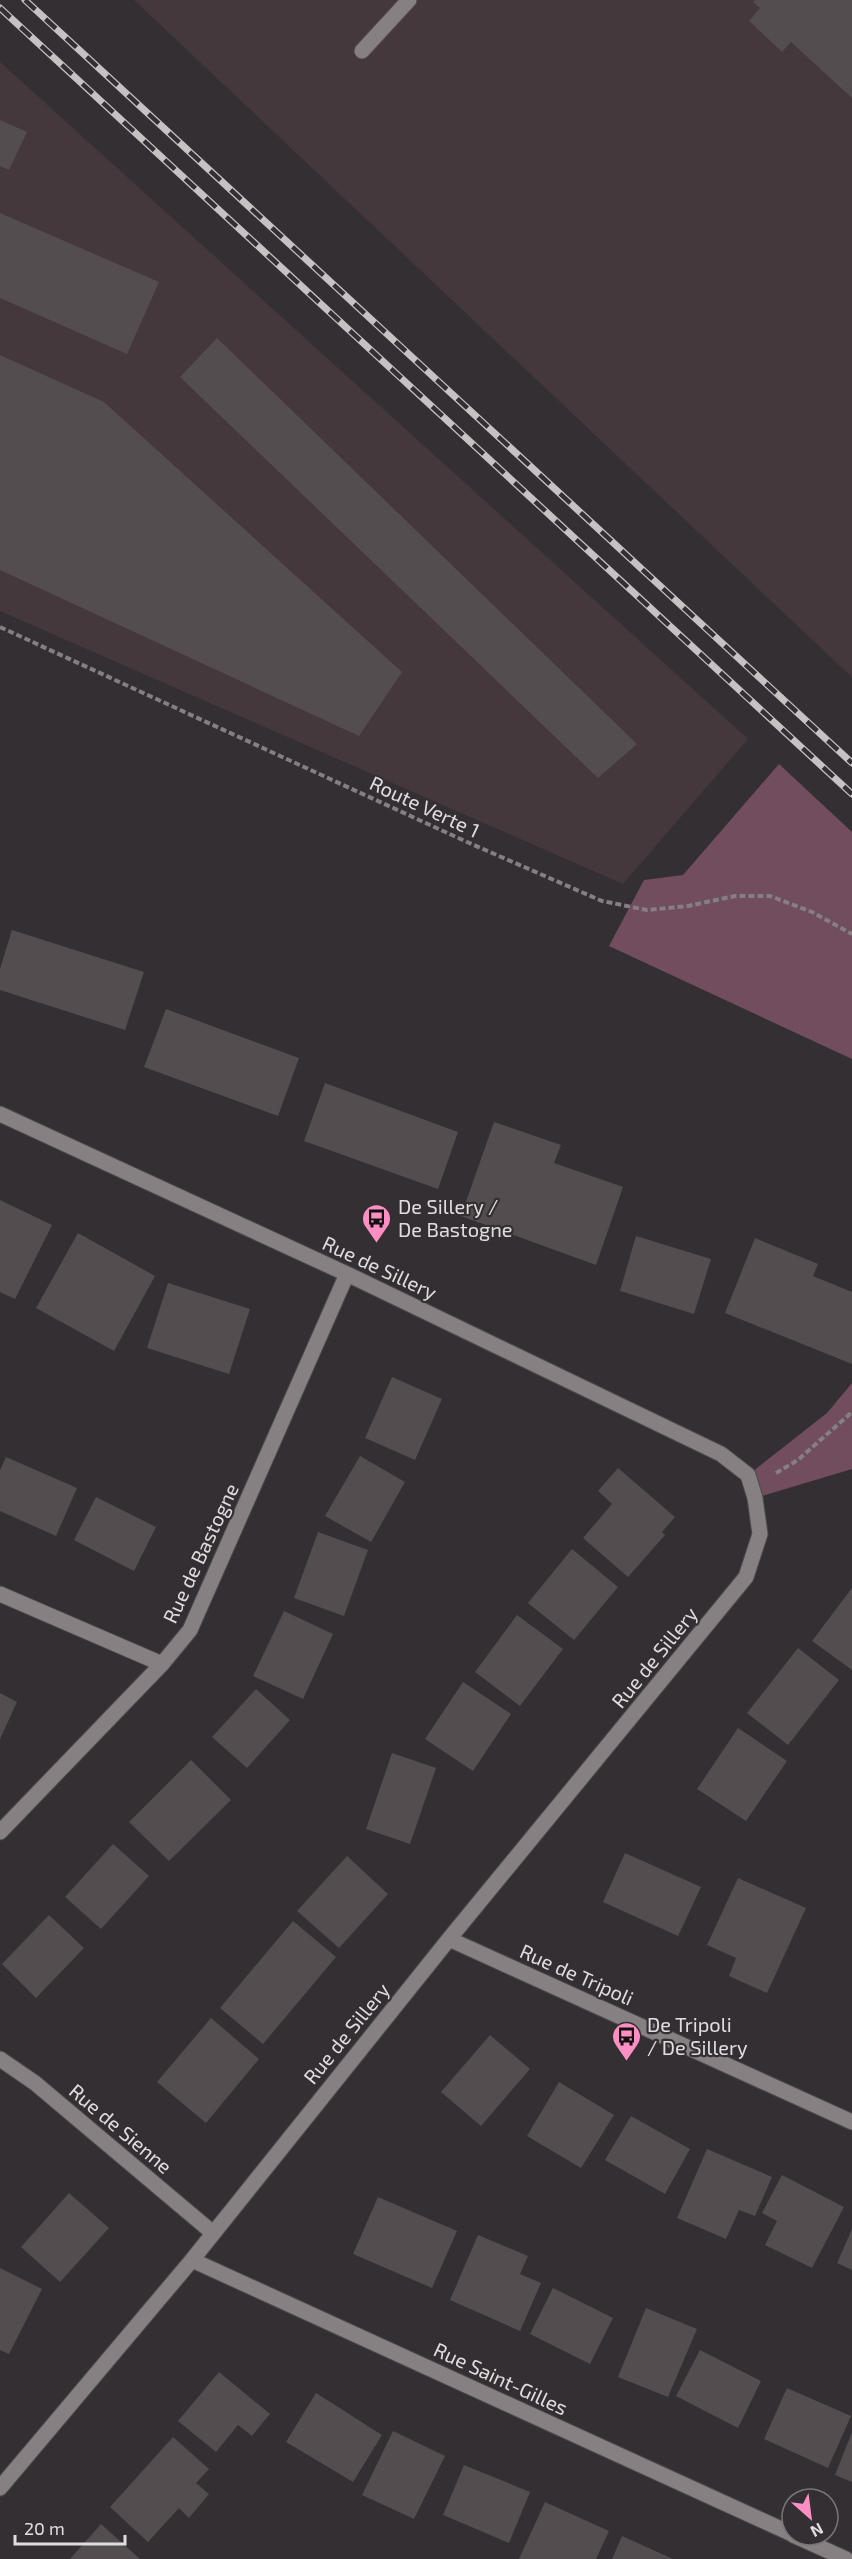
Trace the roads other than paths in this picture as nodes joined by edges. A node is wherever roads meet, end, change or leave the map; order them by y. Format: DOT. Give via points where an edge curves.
graph roads {
  1 [pos="409,0"];
  2 [pos="362,51"];
  3 [pos="0,1114"];
  4 [pos="347,1274"];
  5 [pos="0,1594"];
  6 [pos="162,1664"];
  7 [pos="0,1832"];
  8 [pos="449,1939"];
  9 [pos="0,2060"];
  10 [pos="852,2122"];
  11 [pos="213,2232"];
  12 [pos="192,2260"];
  13 [pos="0,2488"];
  14 [pos="780,2529"];
  15 [pos="820,2547"];
  16 [pos="846,2559"];
  1 -- 2 [label="street"];
  3 -- 4 [label="street, Rue de Sillery"];
  4 -- 6 [label="street, Rue de Bastogne" via="190,1630"];
  4 -- 8 [label="street, Rue de Sillery" via="721,1454 748,1475 755,1498 760,1534 746,1577"];
  5 -- 6 [label="street"];
  6 -- 7 [label="street, Rue de Bastogne"];
  8 -- 10 [label="street, Rue de Tripoli"];
  8 -- 11 [label="street, Rue de Sillery"];
  9 -- 11 [label="street, Rue de Sienne" via="35,2083"];
  11 -- 12 [label="street, Rue de Sillery"];
  12 -- 13 [label="street, Rue de Sillery"];
  12 -- 14 [label="street, Rue Saint-Gilles"];
  15 -- 16 [label="street, Rue Saint-Gilles"];
}
